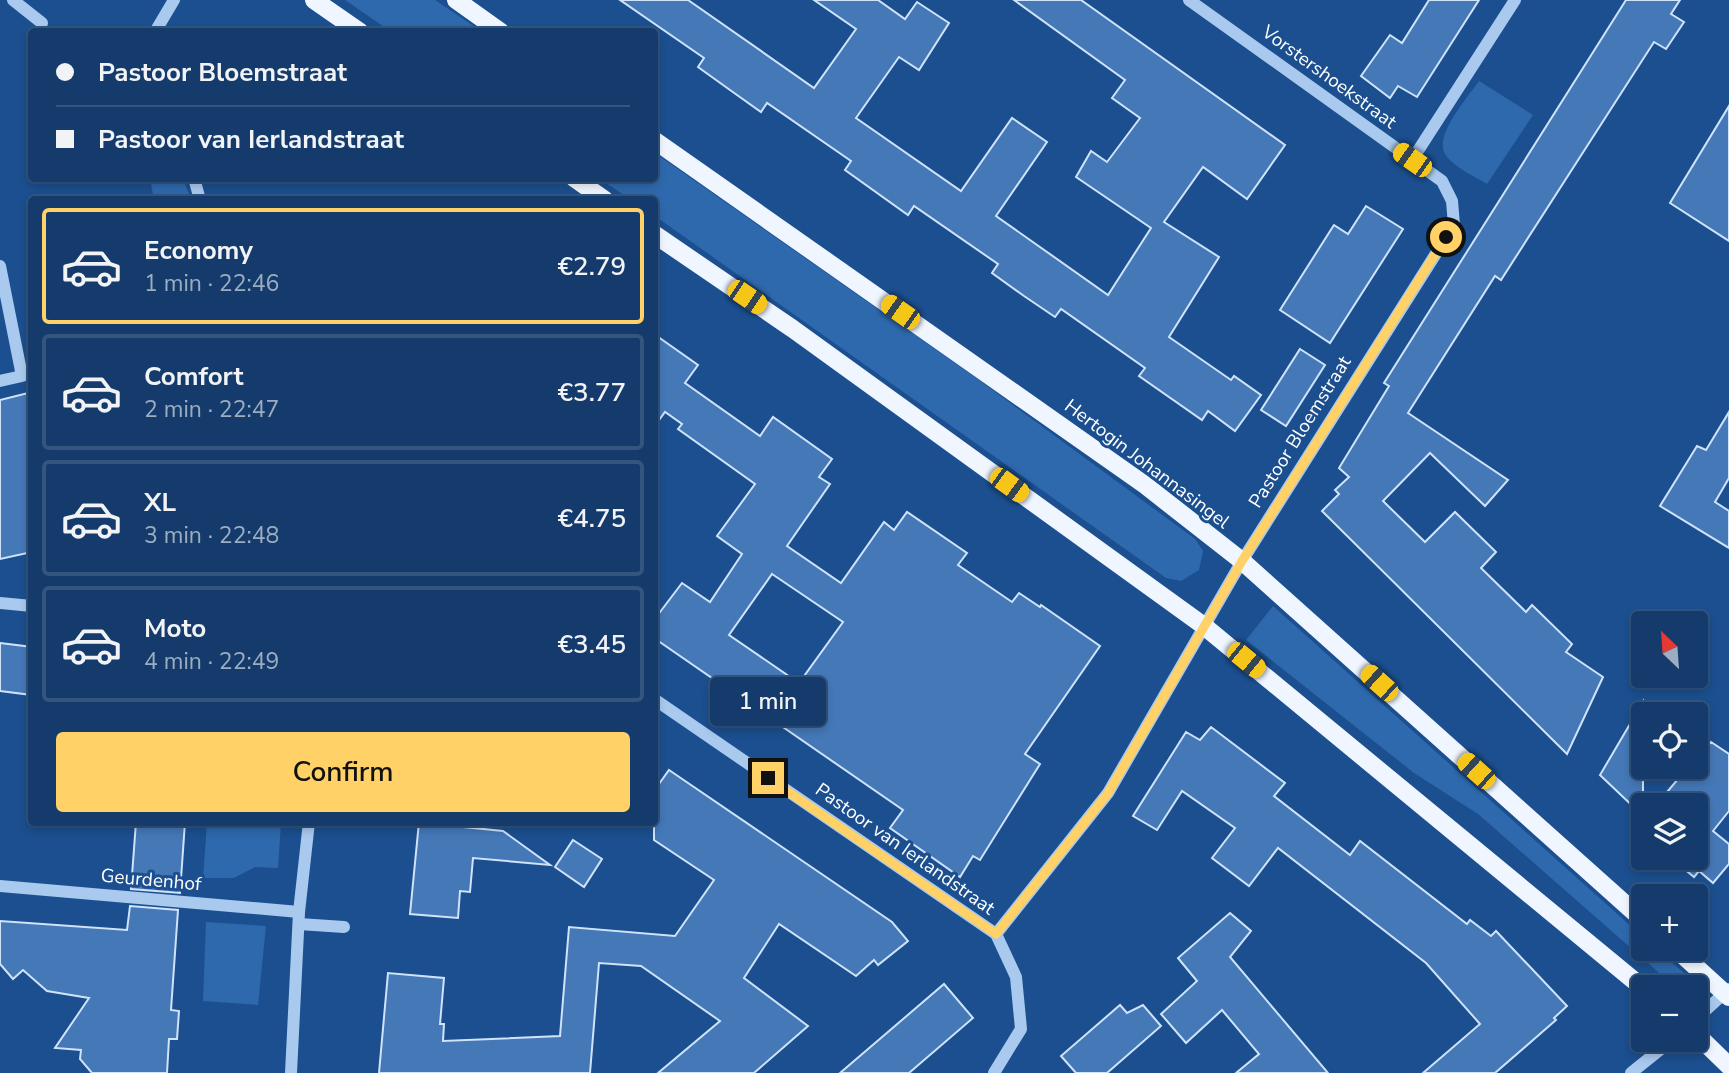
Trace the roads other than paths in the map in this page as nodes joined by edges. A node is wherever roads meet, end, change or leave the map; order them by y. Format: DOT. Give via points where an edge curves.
graph roads {
  1 [pos="13,0"];
  2 [pos="174,0"];
  3 [pos="314,0"];
  4 [pos="456,0"];
  5 [pos="1189,0"];
  6 [pos="1515,0"];
  7 [pos="42,23"];
  8 [pos="157,28"];
  9 [pos="354,28"];
  10 [pos="495,28"];
  11 [pos="658,143"];
  12 [pos="1412,160"];
  13 [pos="580,182"];
  14 [pos="599,196"];
  15 [pos="658,237"];
  16 [pos="0,266"];
  17 [pos="0,381"];
  18 [pos="1242,561"];
  19 [pos="0,603"];
  20 [pos="28,606"];
  21 [pos="1204,626"];
  22 [pos="658,702"];
  23 [pos="309,826"];
  24 [pos="0,886"];
  25 [pos="1631,909"];
  26 [pos="299,918"];
  27 [pos="344,927"];
  28 [pos="996,934"];
  29 [pos="1690,961"];
  30 [pos="1631,978"];
  31 [pos="1728,993"];
  32 [pos="1708,1009"];
  33 [pos="1708,1046"];
  34 [pos="1656,1052"];
  35 [pos="1729,1066"];
  36 [pos="291,1073"];
  37 [pos="994,1073"];
  38 [pos="1631,1073"];
  1 -- 7 [label="street"];
  2 -- 8 [label="street"];
  3 -- 9 [label="main road"];
  4 -- 10 [label="main road"];
  5 -- 12 [label="street, Vorstershoekstraat"];
  6 -- 12 [label="street"];
  11 -- 18 [label="main road, Hertogin Johannasingel" via="1145,485"];
  12 -- 18 [label="street, Pastoor Bloemstraat" via="1442,181 1452,201 1454,225"];
  13 -- 14 [label="main road"];
  15 -- 21 [label="main road" via="793,328"];
  16 -- 17 [label="street" via="22,376"];
  18 -- 21 [label="street, Pastoor Bloemstraat"];
  18 -- 25 [label="main road, Hertogin Johannasingel"];
  19 -- 20 [label="street"];
  21 -- 28 [label="street, Pastoor Bloemstraat" via="1108,793"];
  21 -- 30 [label="main road"];
  22 -- 28 [label="street, Pastoor van Ierlandstraat"];
  23 -- 26 [label="street"];
  24 -- 26 [label="street, Geurdenhof"];
  26 -- 27 [label="street, Geurdenhof"];
  26 -- 36 [label="street"];
  28 -- 37 [label="street" via="1016,977 1021,1029"];
  29 -- 31 [label="main road"];
  31 -- 32 [label="street"];
  33 -- 35 [label="main road"];
  34 -- 38 [label="street"];
}
